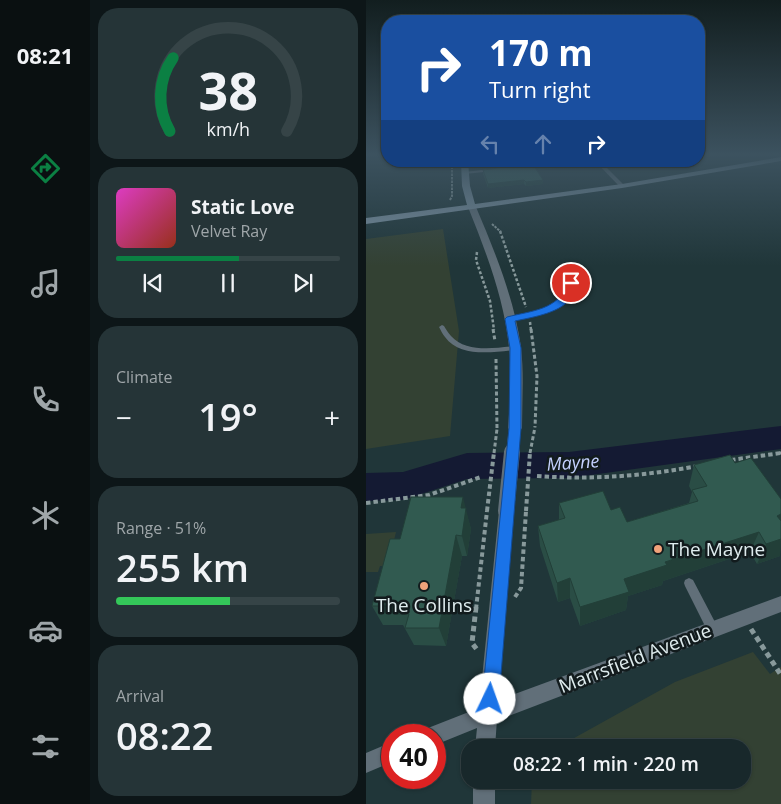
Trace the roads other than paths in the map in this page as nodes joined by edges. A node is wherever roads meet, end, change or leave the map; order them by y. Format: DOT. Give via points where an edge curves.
graph roads {
  1 [pos="468,192"];
  2 [pos="583,192"];
  3 [pos="472,207"];
  4 [pos="366,221"];
  5 [pos="571,283"];
  6 [pos="510,319"];
  7 [pos="442,327"];
  8 [pos="515,348"];
  9 [pos="689,584"];
  10 [pos="781,604"];
  11 [pos="712,628"];
  12 [pos="490,713"];
  13 [pos="446,731"];
  14 [pos="486,739"];
  15 [pos="381,757"];
  16 [pos="366,763"];
  17 [pos="484,789"];
  18 [pos="484,804"];
  1 -- 3 [label="main road"];
  2 -- 3 [label="main road"];
  3 -- 4 [label="main road"];
  3 -- 6 [label="street"];
  5 -- 6 [label="lane" via="569,295 556,306"];
  6 -- 8 [label="street"];
  7 -- 8 [label="lane" via="446,336 459,347 477,350"];
  8 -- 12 [label="street, bridge" via="515,428"];
  9 -- 11 [label="lane"];
  10 -- 11 [label="street, Marrsfield Avenue"];
  11 -- 12 [label="street, Marrsfield Avenue"];
  12 -- 13 [label="street, Marrsfield Avenue"];
  12 -- 14 [label="street"];
  15 -- 16 [label="street"];
  17 -- 18 [label="street"];
}
